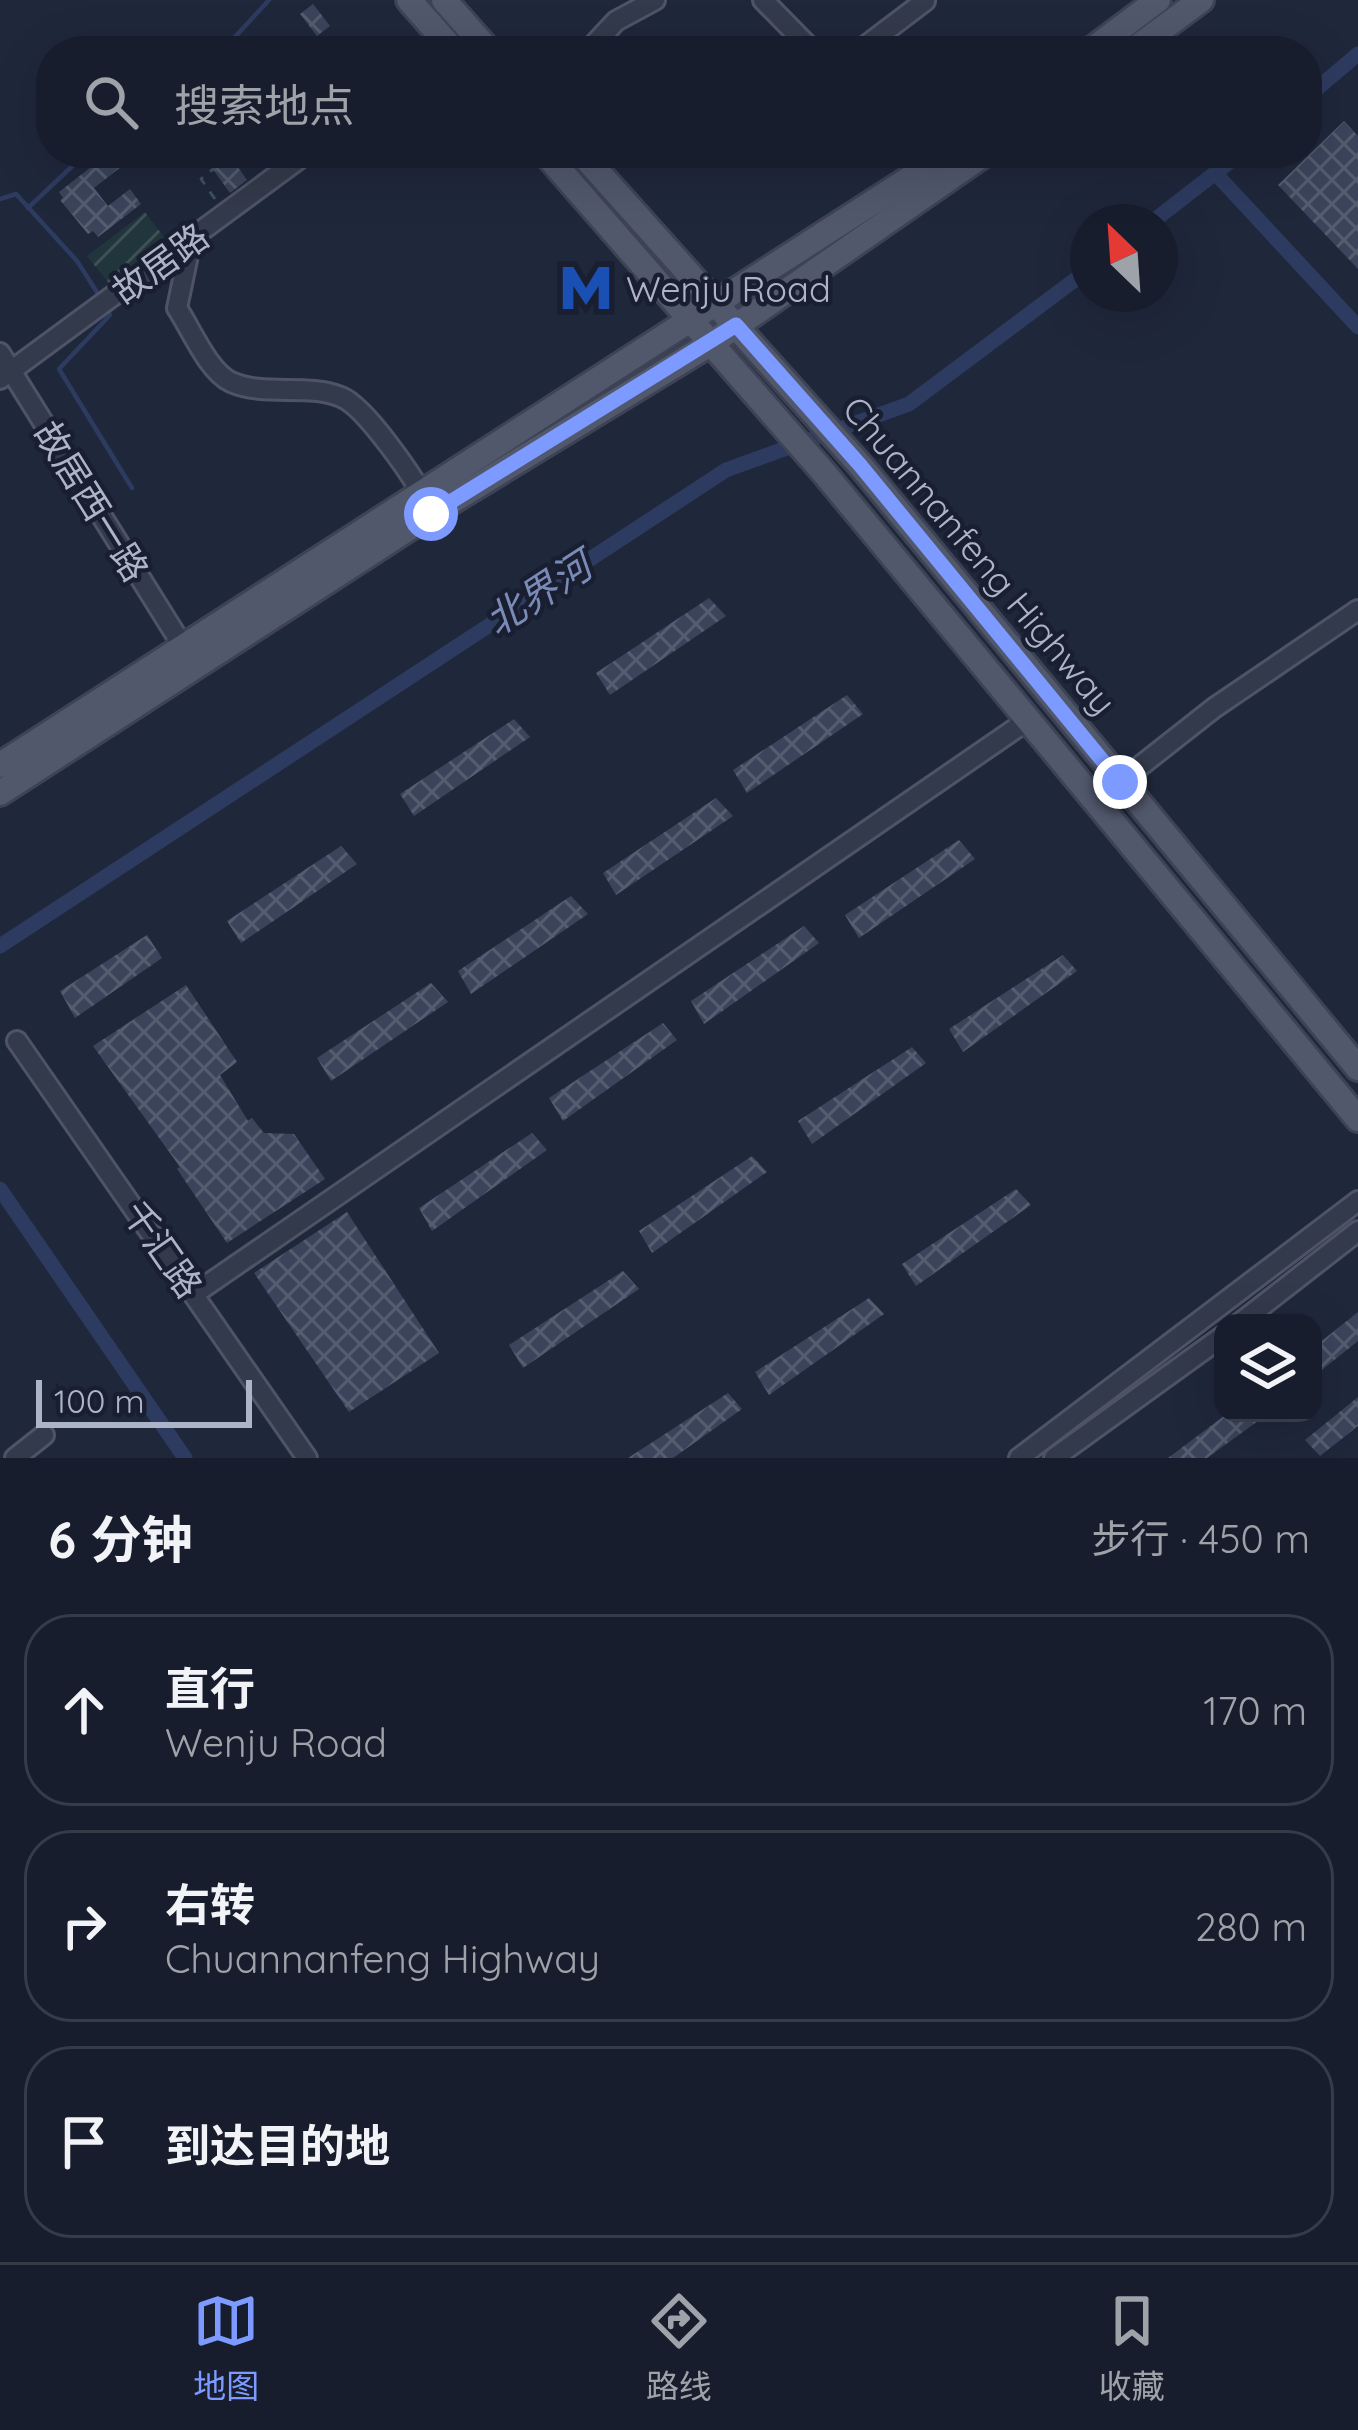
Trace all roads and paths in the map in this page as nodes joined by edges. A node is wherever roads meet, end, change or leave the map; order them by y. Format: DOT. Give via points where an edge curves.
graph roads {
  1 [pos="410,0"];
  2 [pos="444,0"];
  3 [pos="763,0"];
  4 [pos="887,0"];
  5 [pos="1158,0"];
  6 [pos="1201,0"];
  7 [pos="925,1"];
  8 [pos="646,2"];
  9 [pos="902,18"];
  10 [pos="435,36"];
  11 [pos="476,36"];
  12 [pos="602,36"];
  13 [pos="798,36"];
  14 [pos="879,36"];
  15 [pos="1110,36"];
  16 [pos="1152,36"];
  17 [pos="215,168"];
  18 [pos="287,168"];
  19 [pos="557,168"];
  20 [pos="594,168"];
  21 [pos="928,168"];
  22 [pos="929,168"];
  23 [pos="226,214"];
  24 [pos="191,242"];
  25 [pos="716,303"];
  26 [pos="691,317"];
  27 [pos="736,325"];
  28 [pos="713,342"];
  29 [pos="0,353"];
  30 [pos="6,375"];
  31 [pos="427,505"];
  32 [pos="1358,610"];
  33 [pos="184,648"];
  34 [pos="1028,720"];
  35 [pos="0,765"];
  36 [pos="1120,782"];
  37 [pos="0,793"];
  38 [pos="17,1041"];
  39 [pos="1358,1069"];
  40 [pos="1358,1119"];
  41 [pos="1358,1201"];
  42 [pos="1358,1231"];
  43 [pos="194,1294"];
  44 [pos="1252,1314"];
  45 [pos="1214,1342"];
  46 [pos="44,1435"];
  47 [pos="15,1458"];
  48 [pos="307,1458"];
  49 [pos="1019,1458"];
  50 [pos="1054,1458"];
  1 -- 10 [label="main road"];
  2 -- 11 [label="main road"];
  3 -- 13 [label="street"];
  4 -- 9 [label="street"];
  5 -- 15 [label="main road"];
  6 -- 16 [label="main road"];
  7 -- 9 [label="street"];
  8 -- 12 [label="street"];
  9 -- 14 [label="street"];
  17 -- 23 [label="path" via="201,179"];
  18 -- 23 [label="street, 故居路"];
  19 -- 26 [label="main road, Chuannanfeng Highway"];
  20 -- 25 [label="main road, Chuannanfeng Highway"];
  21 -- 25 [label="main road"];
  22 -- 27 [label="main road"];
  23 -- 24 [label="street, 故居路"];
  24 -- 30 [label="street, 故居路"];
  24 -- 31 [label="street" via="176,308 216,368 248,386 343,397"];
  25 -- 26 [label="main road"];
  25 -- 27 [label="main road, Chuannanfeng Highway"];
  26 -- 28 [label="main road, Chuannanfeng Highway"];
  26 -- 31 [label="main road"];
  27 -- 28 [label="main road"];
  27 -- 36 [label="main road, Chuannanfeng Highway"];
  28 -- 31 [label="main road"];
  28 -- 34 [label="main road, Chuannanfeng Highway"];
  29 -- 30 [label="street, 故居西一路"];
  30 -- 33 [label="street, 故居西一路"];
  31 -- 33 [label="main road"];
  31 -- 37 [label="main road"];
  32 -- 36 [label="street"];
  33 -- 35 [label="main road"];
  34 -- 40 [label="main road, Chuannanfeng Highway"];
  34 -- 43 [label="street"];
  36 -- 39 [label="main road, Chuannanfeng Highway"];
  38 -- 43 [label="street, 千汇路"];
  41 -- 49 [label="street"];
  42 -- 44 [label="street"];
  43 -- 48 [label="street, 千汇路"];
  45 -- 50 [label="street"];
  46 -- 47 [label="street"];
}
